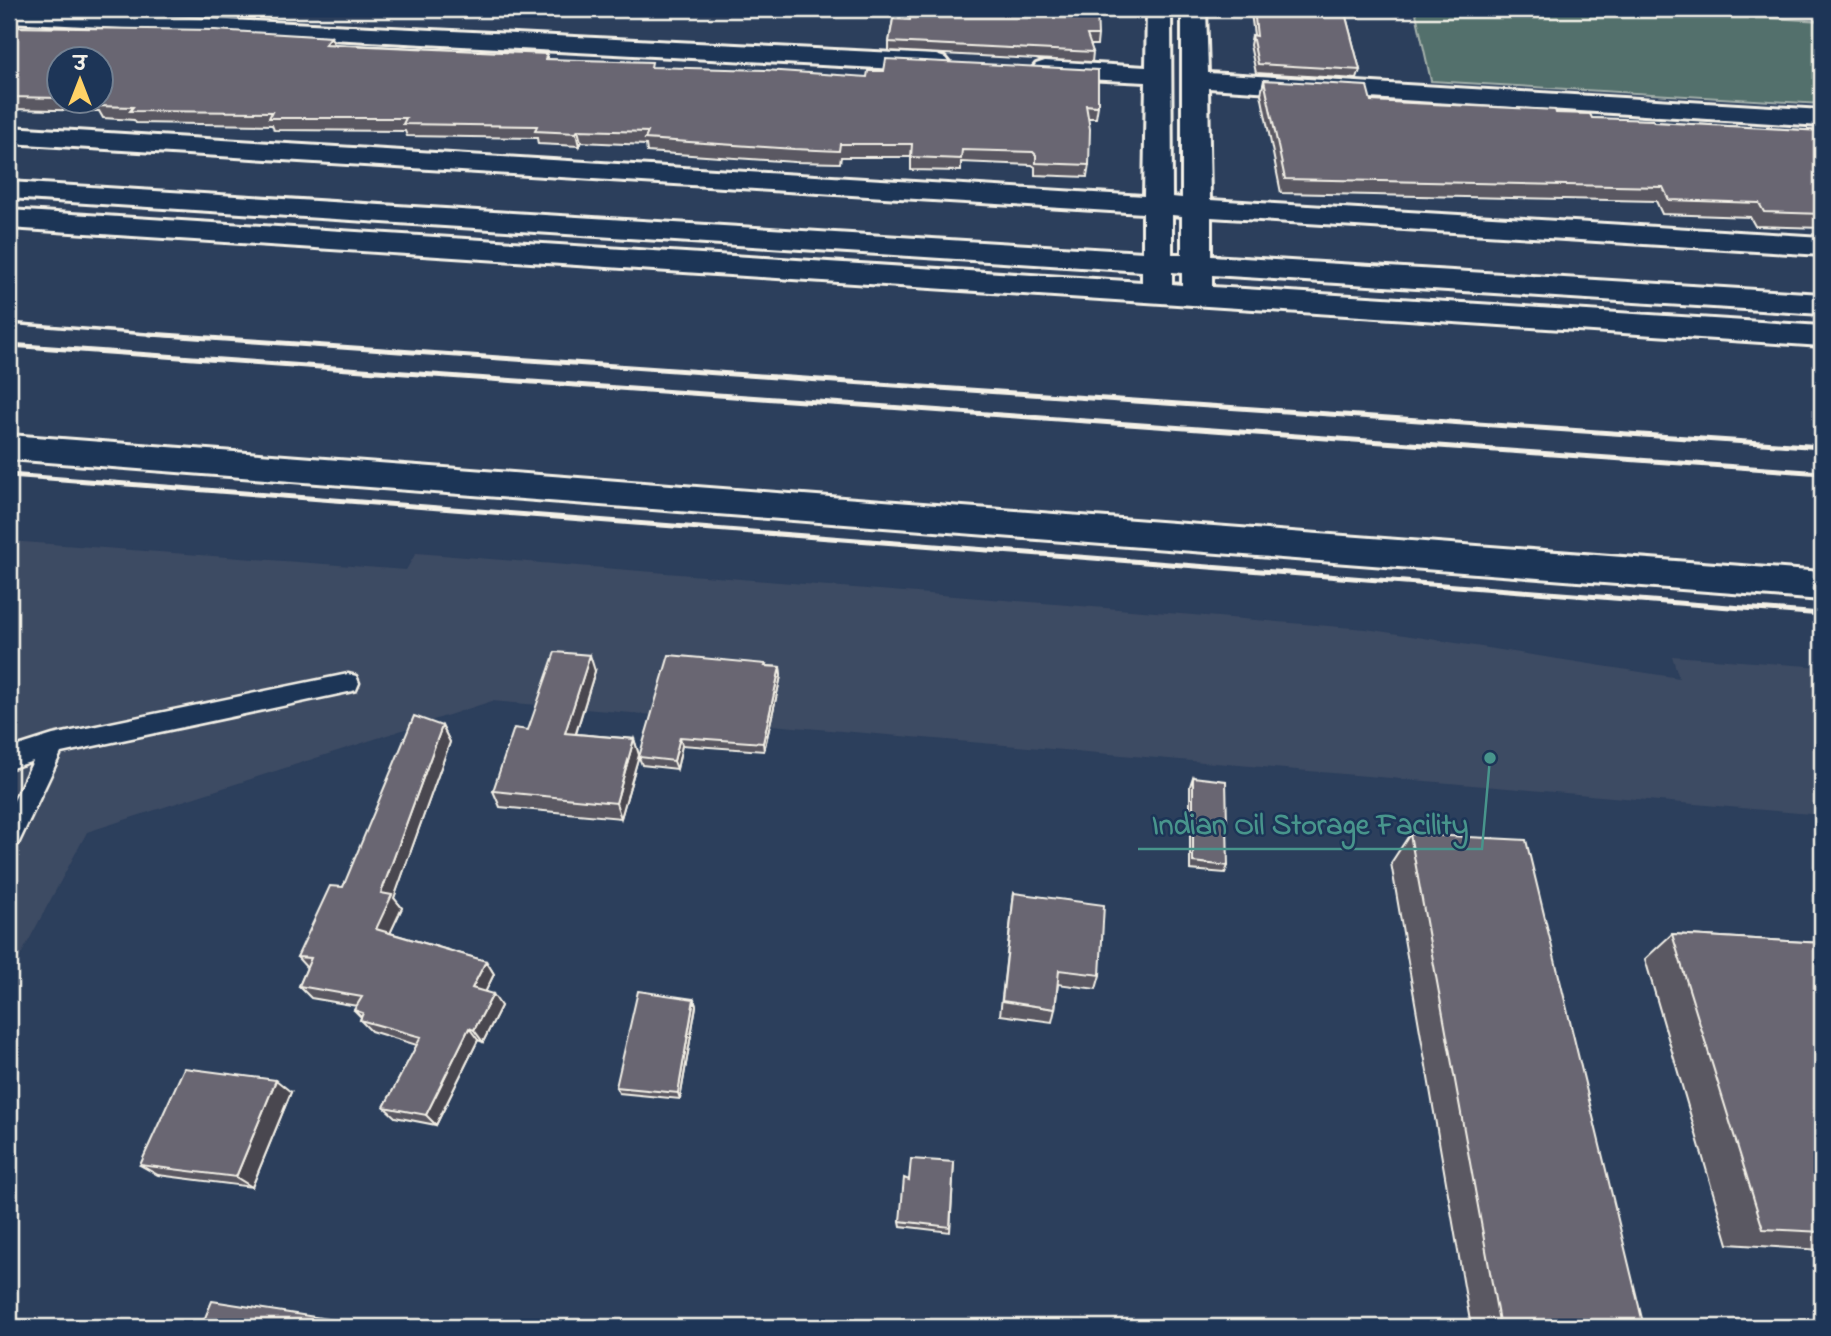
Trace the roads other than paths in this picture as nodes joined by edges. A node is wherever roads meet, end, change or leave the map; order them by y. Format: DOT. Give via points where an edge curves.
graph roads {
  1 [pos="1159,9"];
  2 [pos="1194,9"];
  3 [pos="9,15"];
  4 [pos="965,65"];
  5 [pos="1020,67"];
  6 [pos="1158,75"];
  7 [pos="1196,80"];
  8 [pos="1822,118"];
  9 [pos="9,135"];
  10 [pos="9,190"];
  11 [pos="1157,205"];
  12 [pos="1196,208"];
  13 [pos="9,219"];
  14 [pos="1822,246"];
  15 [pos="1157,262"];
  16 [pos="1196,265"];
  17 [pos="1157,293"];
  18 [pos="1197,296"];
  19 [pos="1822,304"];
  20 [pos="1822,336"];
  21 [pos="9,447"];
  22 [pos="1822,586"];
  23 [pos="348,682"];
  24 [pos="53,745"];
  25 [pos="9,759"];
  26 [pos="9,836"];
  1 -- 6 [label="street"];
  2 -- 7 [label="street"];
  3 -- 4 [label="street"];
  5 -- 6 [label="street"];
  6 -- 11 [label="street"];
  7 -- 8 [label="street"];
  7 -- 12 [label="street"];
  9 -- 11 [label="street"];
  10 -- 15 [label="street"];
  11 -- 12 [label="street"];
  11 -- 15 [label="street"];
  12 -- 14 [label="street"];
  12 -- 16 [label="street"];
  13 -- 17 [label="street"];
  15 -- 16 [label="street"];
  15 -- 17 [label="street"];
  16 -- 18 [label="street"];
  16 -- 19 [label="street"];
  17 -- 18 [label="street"];
  18 -- 20 [label="street"];
  21 -- 22 [label="street"];
  23 -- 24 [label="lane"];
  24 -- 25 [label="lane"];
  24 -- 26 [label="lane"];
}
